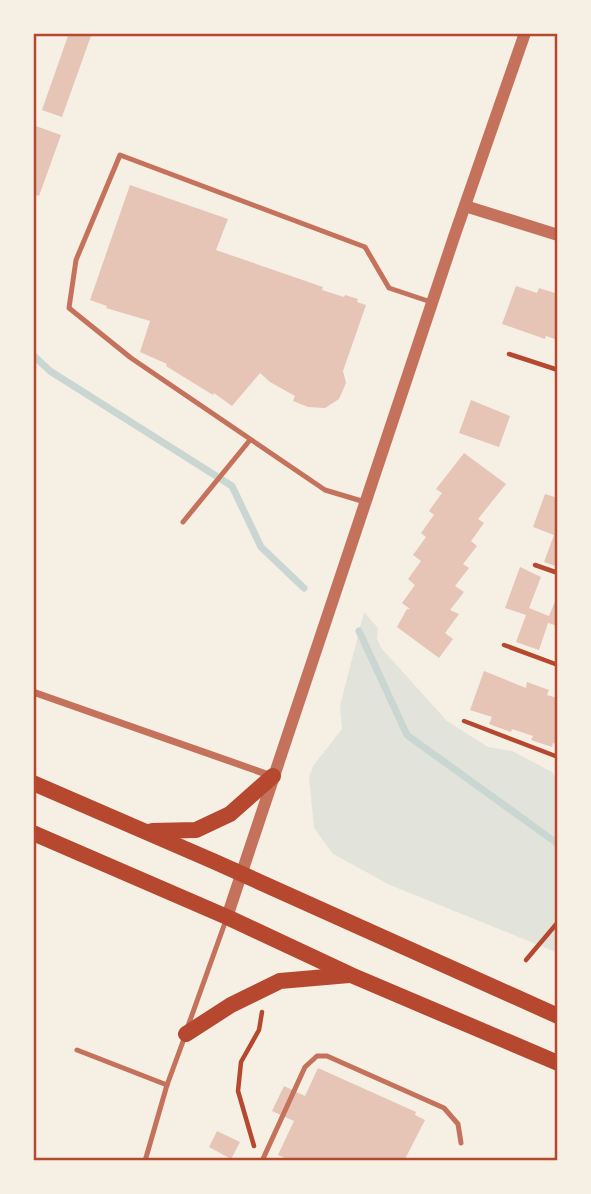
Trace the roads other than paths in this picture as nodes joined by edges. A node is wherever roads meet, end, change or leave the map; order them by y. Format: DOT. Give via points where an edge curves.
graph roads {
  1 [pos="525,33"];
  2 [pos="465,206"];
  3 [pos="558,235"];
  4 [pos="432,302"];
  5 [pos="250,440"];
  6 [pos="365,502"];
  7 [pos="183,522"];
  8 [pos="33,692"];
  9 [pos="273,776"];
  10 [pos="33,783"];
  11 [pos="146,832"];
  12 [pos="33,833"];
  13 [pos="241,873"];
  14 [pos="227,917"];
  15 [pos="351,975"];
  16 [pos="558,1016"];
  17 [pos="186,1034"];
  18 [pos="77,1050"];
  19 [pos="558,1063"];
  20 [pos="167,1085"];
  21 [pos="461,1143"];
  22 [pos="145,1161"];
  23 [pos="262,1161"];
  1 -- 2 [label="street"];
  2 -- 3 [label="street"];
  2 -- 4 [label="street"];
  4 -- 5 [label="lane" via="389,288 365,247 121,155 76,260 69,308 131,358"];
  4 -- 6 [label="street"];
  5 -- 6 [label="lane" via="325,490"];
  5 -- 7 [label="lane"];
  6 -- 9 [label="street"];
  8 -- 9 [label="street"];
  9 -- 11 [label="main road" via="230,814 196,830"];
  9 -- 13 [label="street"];
  10 -- 11 [label="main road"];
  11 -- 13 [label="main road"];
  12 -- 14 [label="main road"];
  13 -- 14 [label="street"];
  13 -- 16 [label="main road"];
  14 -- 15 [label="main road"];
  14 -- 17 [label="lane"];
  15 -- 17 [label="main road" via="280,981"];
  15 -- 19 [label="main road"];
  17 -- 20 [label="lane"];
  18 -- 20 [label="lane"];
  20 -- 22 [label="lane"];
  21 -- 23 [label="lane" via="458,1124 444,1108 327,1056 317,1056 305,1067"];
}
